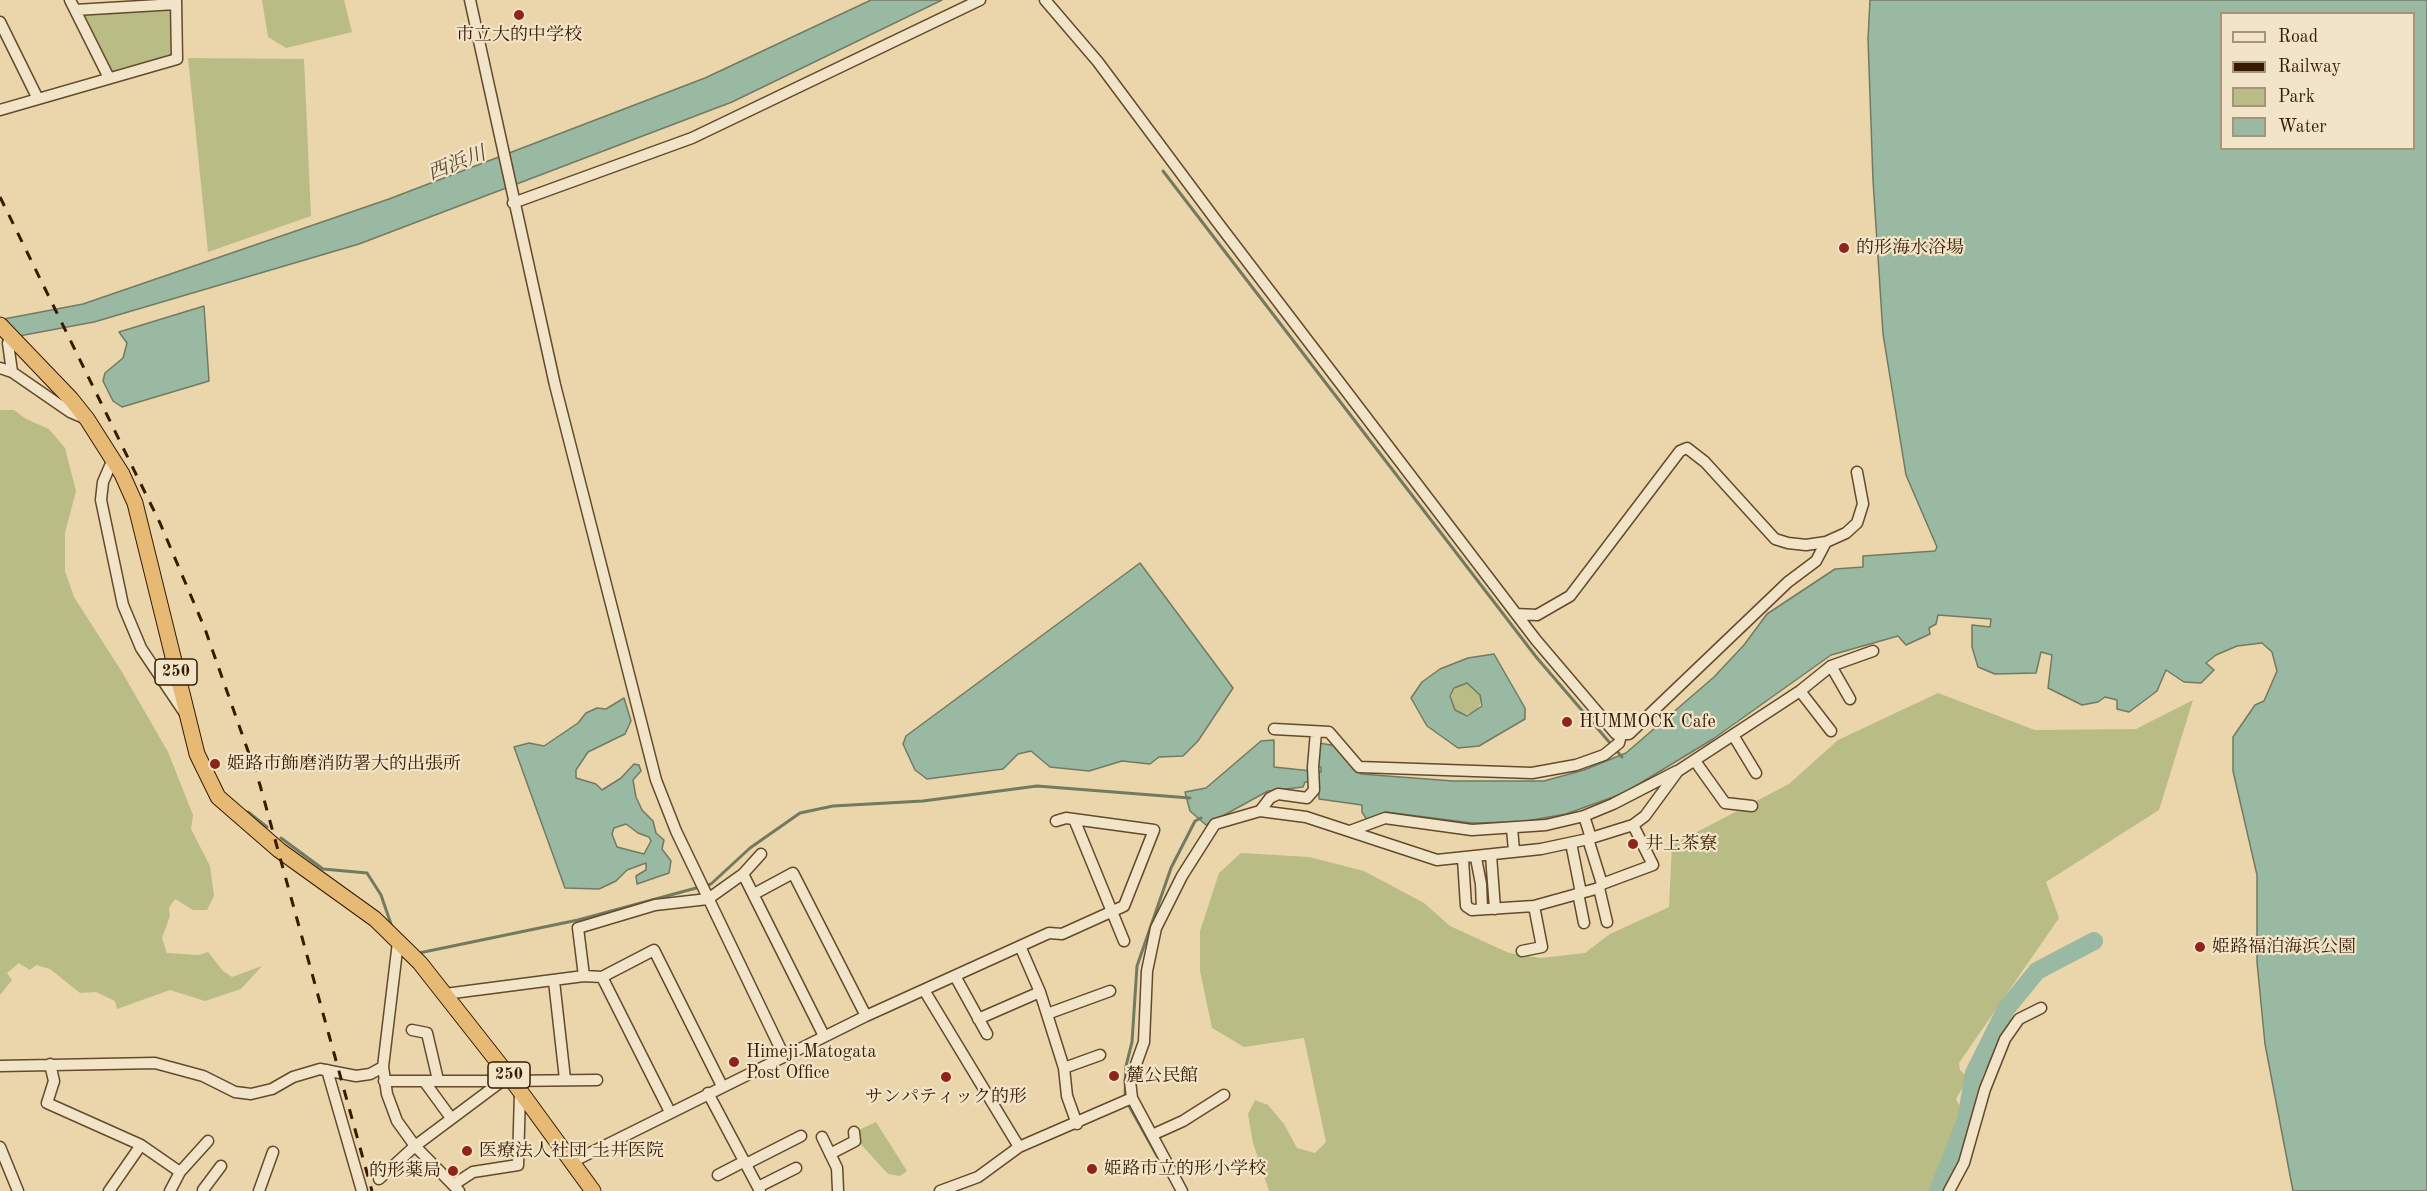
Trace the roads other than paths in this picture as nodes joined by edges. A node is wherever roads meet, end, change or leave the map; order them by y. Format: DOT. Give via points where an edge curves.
graph roads {
  1 [pos="470,0"];
  2 [pos="980,0"];
  3 [pos="1045,0"];
  4 [pos="176,2"];
  5 [pos="72,5"];
  6 [pos="0,22"];
  7 [pos="109,78"];
  8 [pos="38,99"];
  9 [pos="0,110"];
  10 [pos="512,199"];
  11 [pos="0,325"];
  12 [pos="8,343"];
  13 [pos="0,368"];
  14 [pos="12,372"];
  15 [pos="87,419"];
  16 [pos="113,459"];
  17 [pos="1857,472"];
  18 [pos="1826,542"];
  19 [pos="1516,614"];
  20 [pos="1873,651"];
  21 [pos="1831,666"];
  22 [pos="1800,691"];
  23 [pos="1850,699"];
  24 [pos="186,714"];
  25 [pos="1274,729"];
  26 [pos="1832,731"];
  27 [pos="1316,732"];
  28 [pos="1622,735"];
  29 [pos="1733,735"];
  30 [pos="1695,761"];
  31 [pos="1678,771"];
  32 [pos="1756,773"];
  33 [pos="1752,806"];
  34 [pos="1260,811"];
  35 [pos="1584,816"];
  36 [pos="1074,819"];
  37 [pos="1056,821"];
  38 [pos="1633,825"];
  39 [pos="1512,828"];
  40 [pos="1350,831"];
  41 [pos="1590,839"];
  42 [pos="1571,843"];
  43 [pos="1514,851"];
  44 [pos="761,854"];
  45 [pos="1491,855"];
  46 [pos="1476,858"];
  47 [pos="1463,860"];
  48 [pos="743,874"];
  49 [pos="1600,886"];
  50 [pos="704,891"];
  51 [pos="1580,893"];
  52 [pos="754,894"];
  53 [pos="1534,906"];
  54 [pos="1482,909"];
  55 [pos="1495,909"];
  56 [pos="1110,912"];
  57 [pos="1607,922"];
  58 [pos="1584,923"];
  59 [pos="1124,941"];
  60 [pos="402,945"];
  61 [pos="1020,946"];
  62 [pos="1522,951"];
  63 [pos="584,976"];
  64 [pos="955,976"];
  65 [pos="602,977"];
  66 [pos="554,981"];
  67 [pos="924,990"];
  68 [pos="1110,991"];
  69 [pos="1040,992"];
  70 [pos="445,994"];
  71 [pos="2041,1008"];
  72 [pos="1047,1014"];
  73 [pos="866,1016"];
  74 [pos="978,1019"];
  75 [pos="411,1030"];
  76 [pos="987,1034"];
  77 [pos="825,1036"];
  78 [pos="1100,1055"];
  79 [pos="784,1056"];
  80 [pos="50,1064"];
  81 [pos="0,1066"];
  82 [pos="383,1067"];
  83 [pos="1064,1068"];
  84 [pos="327,1070"];
  85 [pos="565,1079"];
  86 [pos="438,1080"];
  87 [pos="597,1080"];
  88 [pos="384,1081"];
  89 [pos="424,1081"];
  90 [pos="511,1084"];
  91 [pos="722,1086"];
  92 [pos="708,1093"];
  93 [pos="1224,1095"];
  94 [pos="1132,1098"];
  95 [pos="670,1112"];
  96 [pos="451,1118"];
  97 [pos="1077,1124"];
  98 [pos="854,1132"];
  99 [pos="1152,1135"];
  100 [pos="801,1136"];
  101 [pos="822,1137"];
  102 [pos="208,1141"];
  103 [pos="141,1145"];
  104 [pos="415,1146"];
  105 [pos="0,1147"];
  106 [pos="1019,1147"];
  107 [pos="273,1152"];
  108 [pos="830,1154"];
  109 [pos="572,1162"];
  110 [pos="746,1163"];
  111 [pos="221,1166"];
  112 [pos="796,1168"];
  113 [pos="180,1172"];
  114 [pos="718,1175"];
  115 [pos="379,1179"];
  116 [pos="456,1188"];
  117 [pos="202,1189"];
  118 [pos="759,1189"];
  119 [pos="838,1190"];
  120 [pos="18,1191"];
  121 [pos="109,1191"];
  122 [pos="170,1191"];
  123 [pos="259,1191"];
  124 [pos="362,1191"];
  125 [pos="593,1191"];
  126 [pos="940,1191"];
  127 [pos="1182,1191"];
  128 [pos="1949,1191"];
  1 -- 10 [label="street"];
  2 -- 10 [label="street" via="692,138"];
  3 -- 19 [label="street" via="1098,62"];
  4 -- 5 [label="street"];
  4 -- 7 [label="street" via="177,59"];
  5 -- 7 [label="street"];
  6 -- 8 [label="street"];
  7 -- 8 [label="street"];
  8 -- 9 [label="street"];
  10 -- 50 [label="street" via="653,770"];
  11 -- 12 [label="highway, 250"];
  12 -- 14 [label="street"];
  12 -- 15 [label="highway, 250"];
  13 -- 14 [label="street"];
  14 -- 15 [label="street" via="70,412"];
  15 -- 16 [label="highway, 250"];
  16 -- 24 [label="highway, 250" via="135,503"];
  16 -- 24 [label="street" via="103,482 101,500 123,606 141,648"];
  17 -- 18 [label="street" via="1863,504 1857,523"];
  18 -- 19 [label="street" via="1806,545 1775,539 1688,448 1673,458 1570,596 1537,615"];
  18 -- 28 [label="street" via="1816,561 1788,582 1629,734"];
  19 -- 28 [label="street" via="1616,734"];
  20 -- 21 [label="street"];
  21 -- 22 [label="street"];
  21 -- 23 [label="street"];
  22 -- 26 [label="street"];
  22 -- 29 [label="street"];
  24 -- 60 [label="highway, 250" via="197,754 218,797 279,850 375,919"];
  25 -- 27 [label="street"];
  27 -- 28 [label="street" via="1329,732 1359,767 1532,773 1604,755 1619,743"];
  27 -- 34 [label="street" via="1314,790 1307,798 1278,794"];
  29 -- 30 [label="street"];
  29 -- 32 [label="street"];
  30 -- 31 [label="street"];
  30 -- 33 [label="street" via="1725,803"];
  31 -- 35 [label="street"];
  31 -- 38 [label="street" via="1645,816"];
  34 -- 40 [label="street" via="1306,817"];
  34 -- 94 [label="street" via="1215,824 1182,876 1156,928 1147,971 1144,1042 1130,1081"];
  35 -- 39 [label="street"];
  35 -- 41 [label="street"];
  36 -- 37 [label="street"];
  36 -- 56 [label="street"];
  36 -- 56 [label="street" via="1154,830 1124,906"];
  38 -- 41 [label="street"];
  38 -- 49 [label="street" via="1653,865"];
  39 -- 40 [label="street" via="1472,830 1384,818"];
  39 -- 43 [label="street"];
  40 -- 47 [label="street" via="1437,860"];
  41 -- 42 [label="street"];
  41 -- 49 [label="street"];
  42 -- 43 [label="street"];
  42 -- 51 [label="street"];
  43 -- 45 [label="street"];
  44 -- 48 [label="street"];
  45 -- 46 [label="street"];
  45 -- 55 [label="street"];
  46 -- 47 [label="street"];
  46 -- 54 [label="street"];
  47 -- 54 [label="street" via="1466,906"];
  48 -- 50 [label="street"];
  48 -- 52 [label="street"];
  49 -- 51 [label="street"];
  49 -- 57 [label="street"];
  50 -- 63 [label="street" via="578,928"];
  50 -- 79 [label="street"];
  51 -- 53 [label="street"];
  51 -- 58 [label="street"];
  52 -- 73 [label="street" via="793,873"];
  52 -- 77 [label="street"];
  53 -- 55 [label="street"];
  53 -- 62 [label="street" via="1542,947"];
  54 -- 55 [label="street"];
  56 -- 59 [label="street"];
  56 -- 61 [label="street" via="1062,934 1049,933"];
  60 -- 70 [label="highway, 250"];
  60 -- 82 [label="street"];
  61 -- 64 [label="street"];
  61 -- 69 [label="street"];
  63 -- 65 [label="street"];
  63 -- 66 [label="street"];
  64 -- 67 [label="street"];
  64 -- 74 [label="street"];
  65 -- 91 [label="street" via="654,950"];
  65 -- 95 [label="street"];
  66 -- 70 [label="street"];
  66 -- 85 [label="street"];
  67 -- 73 [label="street"];
  67 -- 106 [label="street"];
  68 -- 72 [label="street"];
  69 -- 72 [label="street"];
  69 -- 74 [label="street"];
  70 -- 90 [label="highway, 250"];
  71 -- 128 [label="street" via="2019,1019 2006,1039 1985,1089 1964,1163"];
  72 -- 83 [label="street"];
  73 -- 77 [label="street"];
  74 -- 76 [label="street"];
  75 -- 86 [label="street" via="427,1033"];
  77 -- 79 [label="street"];
  78 -- 83 [label="street"];
  79 -- 91 [label="street"];
  80 -- 81 [label="street"];
  80 -- 84 [label="street" via="155,1063 203,1076 235,1092 251,1094 272,1089 293,1077"];
  80 -- 103 [label="street" via="54,1081 47,1103"];
  82 -- 84 [label="street" via="361,1076"];
  82 -- 88 [label="street"];
  83 -- 97 [label="street" via="1067,1096"];
  84 -- 124 [label="street"];
  85 -- 87 [label="street"];
  85 -- 90 [label="street"];
  86 -- 89 [label="street"];
  86 -- 90 [label="street"];
  88 -- 89 [label="street"];
  88 -- 104 [label="street" via="397,1121"];
  89 -- 96 [label="street"];
  90 -- 96 [label="street"];
  90 -- 109 [label="highway, 250"];
  90 -- 116 [label="street" via="518,1165 473,1172"];
  91 -- 92 [label="street"];
  92 -- 95 [label="street"];
  92 -- 110 [label="street"];
  93 -- 99 [label="street"];
  94 -- 97 [label="street"];
  94 -- 99 [label="street"];
  95 -- 109 [label="street"];
  96 -- 104 [label="street"];
  97 -- 106 [label="street"];
  98 -- 108 [label="street" via="855,1141"];
  99 -- 127 [label="street"];
  100 -- 110 [label="street"];
  101 -- 108 [label="street"];
  102 -- 113 [label="street"];
  103 -- 113 [label="street"];
  103 -- 121 [label="street"];
  104 -- 115 [label="street"];
  104 -- 116 [label="street"];
  105 -- 120 [label="street"];
  106 -- 126 [label="street" via="978,1177"];
  107 -- 123 [label="street"];
  108 -- 119 [label="street" via="837,1168"];
  109 -- 125 [label="highway, 250"];
  110 -- 114 [label="street"];
  110 -- 118 [label="street"];
  111 -- 117 [label="street"];
  112 -- 118 [label="street"];
  113 -- 122 [label="street"];
}
